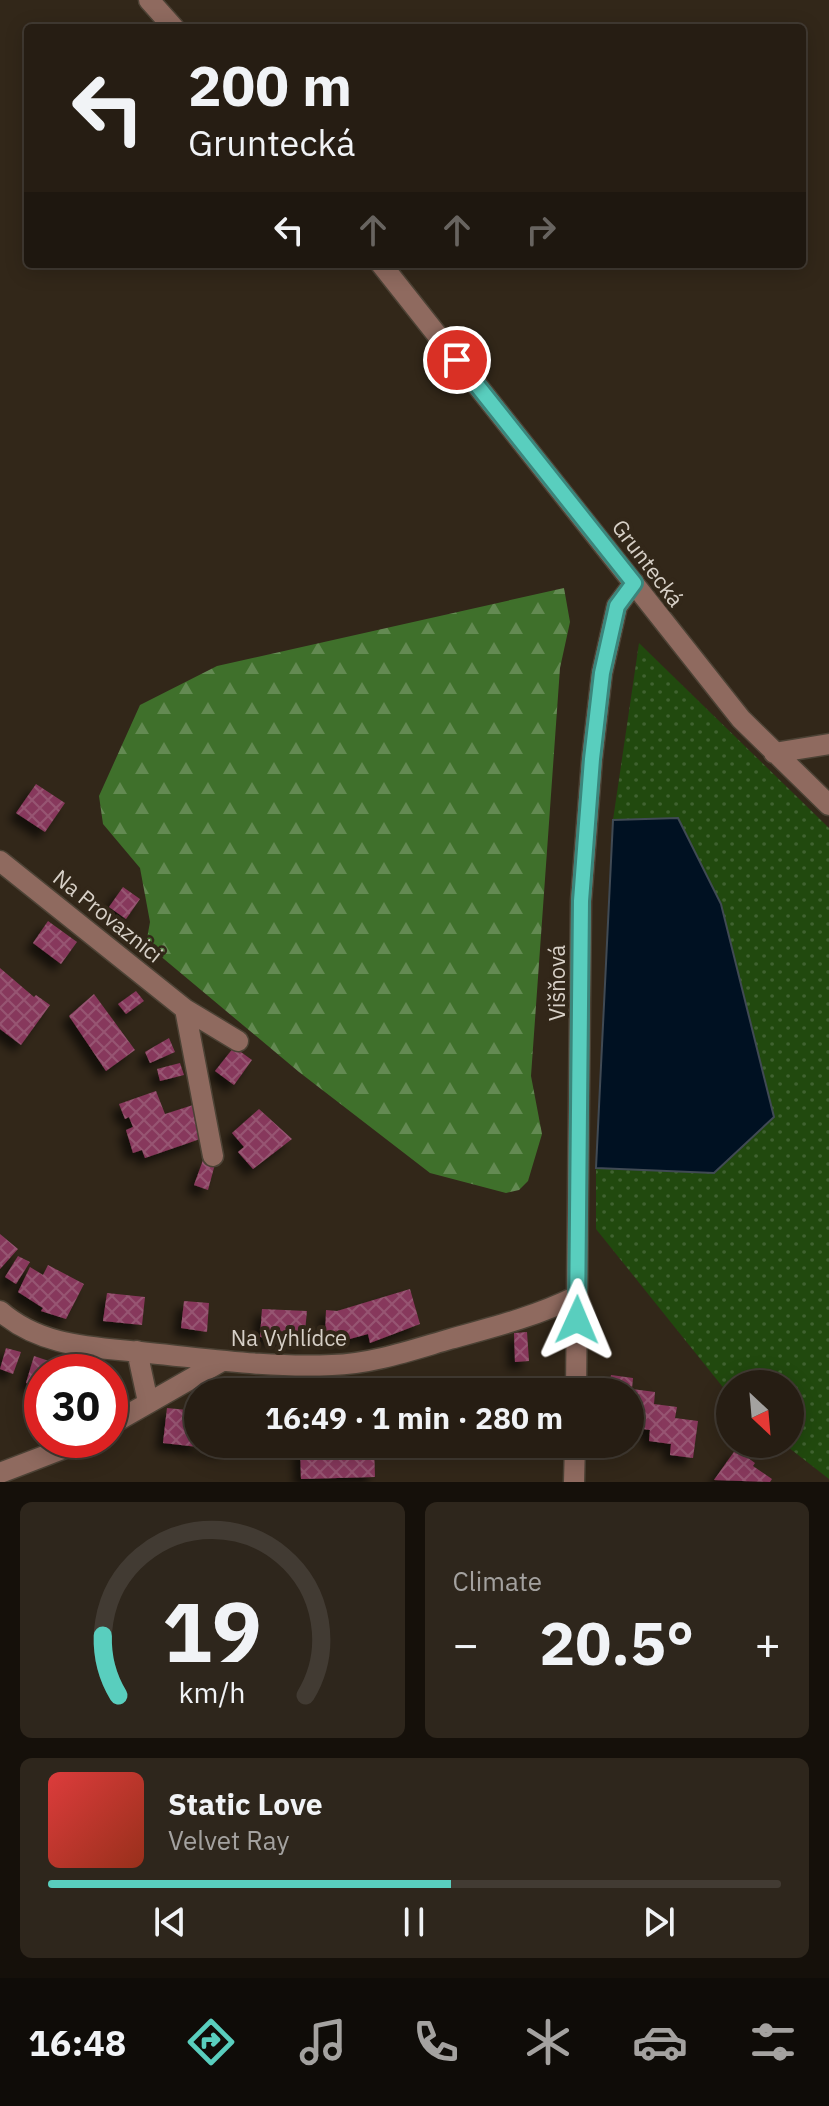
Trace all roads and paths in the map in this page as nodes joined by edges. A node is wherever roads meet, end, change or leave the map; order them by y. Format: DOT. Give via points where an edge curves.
graph roads {
  1 [pos="149,0"];
  2 [pos="170,24"];
  3 [pos="384,268"];
  4 [pos="634,583"];
  5 [pos="829,744"];
  6 [pos="774,753"];
  7 [pos="829,805"];
  8 [pos="0,861"];
  9 [pos="185,1009"];
  10 [pos="238,1041"];
  11 [pos="213,1156"];
  12 [pos="577,1296"];
  13 [pos="0,1311"];
  14 [pos="137,1351"];
  15 [pos="222,1361"];
  16 [pos="576,1378"];
  17 [pos="148,1402"];
  18 [pos="128,1414"];
  19 [pos="39,1458"];
  20 [pos="575,1458"];
  21 [pos="0,1473"];
  22 [pos="574,1482"];
  1 -- 2 [label="street"];
  3 -- 4 [label="street, Gruntecká"];
  4 -- 6 [label="street, Gruntecká"];
  4 -- 12 [label="street, Višňová" via="617,606 592,759 581,901"];
  5 -- 6 [label="street"];
  6 -- 7 [label="street, Gruntecká"];
  8 -- 9 [label="street, Na Provaznici"];
  9 -- 10 [label="street, Na Provaznici"];
  9 -- 11 [label="street"];
  12 -- 15 [label="street, Na Vyhlídce" via="520,1319 382,1359 334,1365"];
  12 -- 16 [label="street, Višňová"];
  13 -- 14 [label="street, Na Vyhlídce" via="18,1326 55,1342"];
  14 -- 15 [label="street, Na Vyhlídce"];
  14 -- 17 [label="street"];
  15 -- 17 [label="street"];
  17 -- 18 [label="street"];
  19 -- 21 [label="street"];
  20 -- 22 [label="street"];
}
